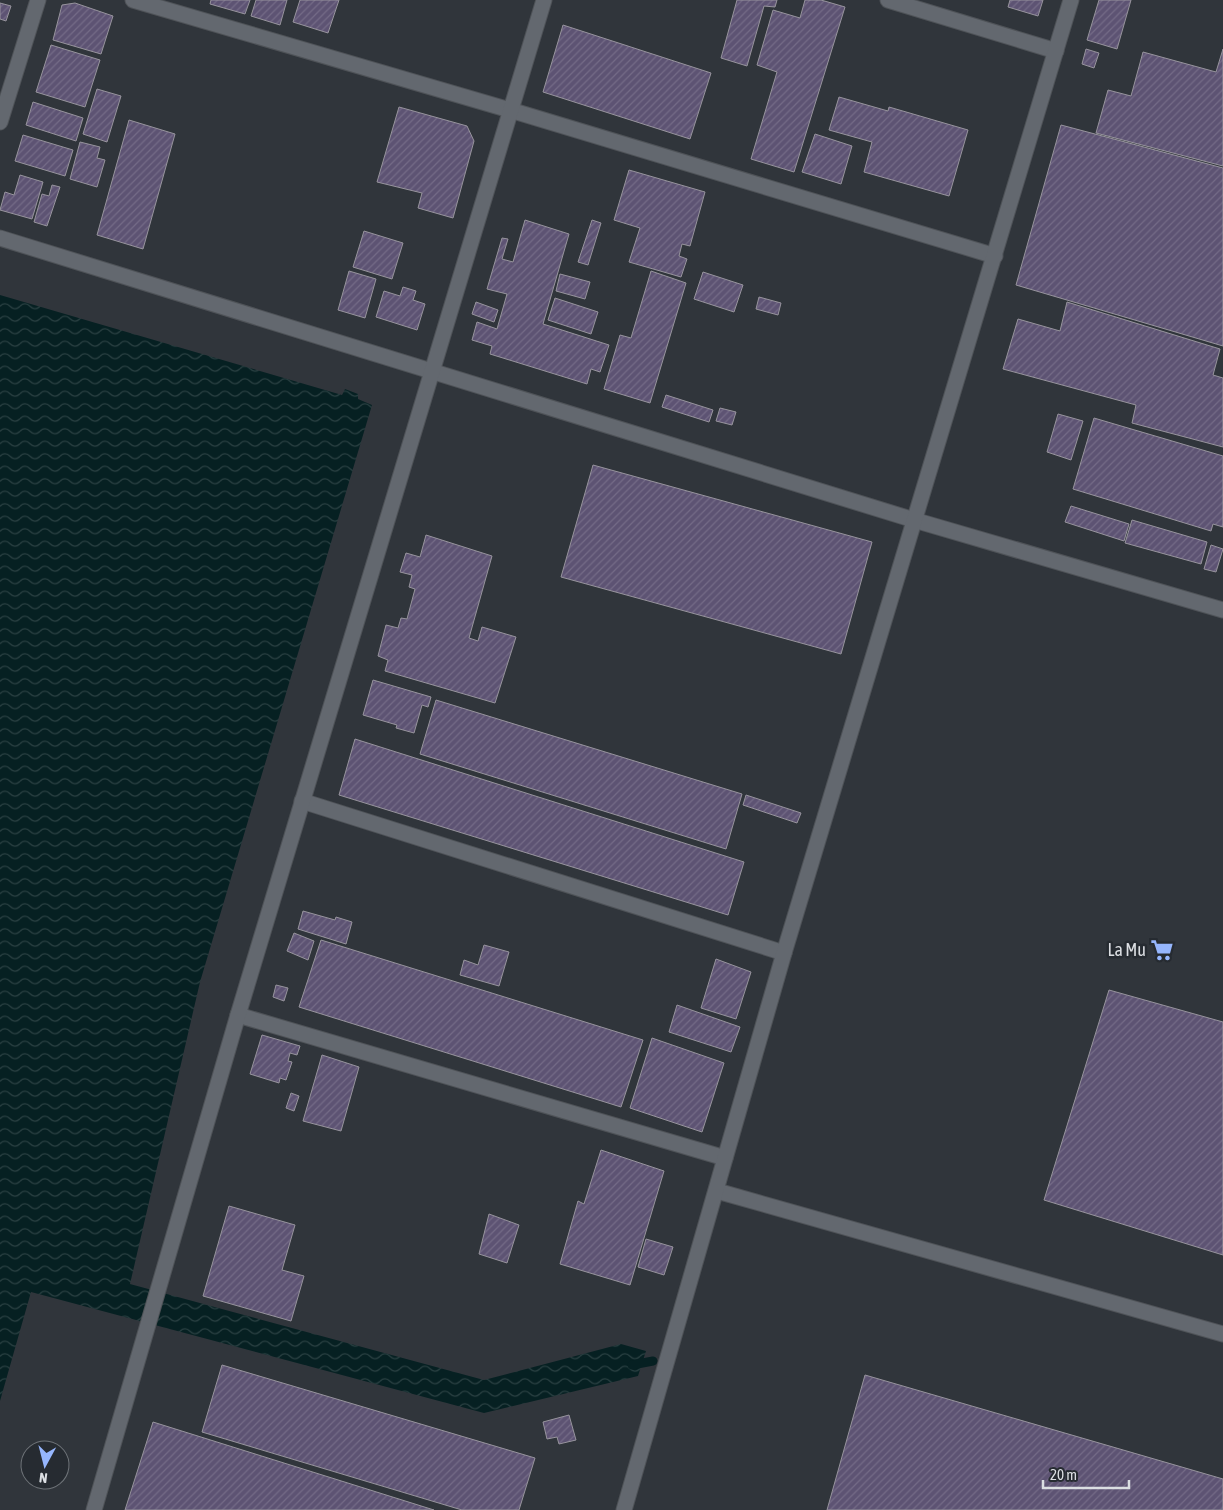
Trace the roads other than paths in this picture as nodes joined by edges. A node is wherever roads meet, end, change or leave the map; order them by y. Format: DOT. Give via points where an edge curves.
graph roads {
  1 [pos="38,0"];
  2 [pos="133,0"];
  3 [pos="544,0"];
  4 [pos="888,0"];
  5 [pos="1071,0"];
  6 [pos="1056,51"];
  7 [pos="510,110"];
  8 [pos="0,122"];
  9 [pos="0,238"];
  10 [pos="995,256"];
  11 [pos="431,371"];
  12 [pos="914,520"];
  13 [pos="1223,610"];
  14 [pos="302,801"];
  15 [pos="784,953"];
  16 [pos="238,1015"];
  17 [pos="725,1158"];
  18 [pos="717,1191"];
  19 [pos="1223,1334"];
  20 [pos="94,1510"];
  21 [pos="624,1510"];
  1 -- 8 [label="street"];
  2 -- 7 [label="street"];
  3 -- 7 [label="street"];
  4 -- 6 [label="street"];
  5 -- 6 [label="street"];
  6 -- 10 [label="street"];
  7 -- 10 [label="street"];
  7 -- 11 [label="street"];
  9 -- 11 [label="street"];
  10 -- 12 [label="street"];
  11 -- 12 [label="street"];
  11 -- 14 [label="street"];
  12 -- 13 [label="street"];
  12 -- 15 [label="street"];
  14 -- 15 [label="street"];
  14 -- 16 [label="street"];
  15 -- 17 [label="street"];
  16 -- 17 [label="street"];
  16 -- 20 [label="street"];
  17 -- 18 [label="street"];
  18 -- 19 [label="street"];
  18 -- 21 [label="street"];
}
